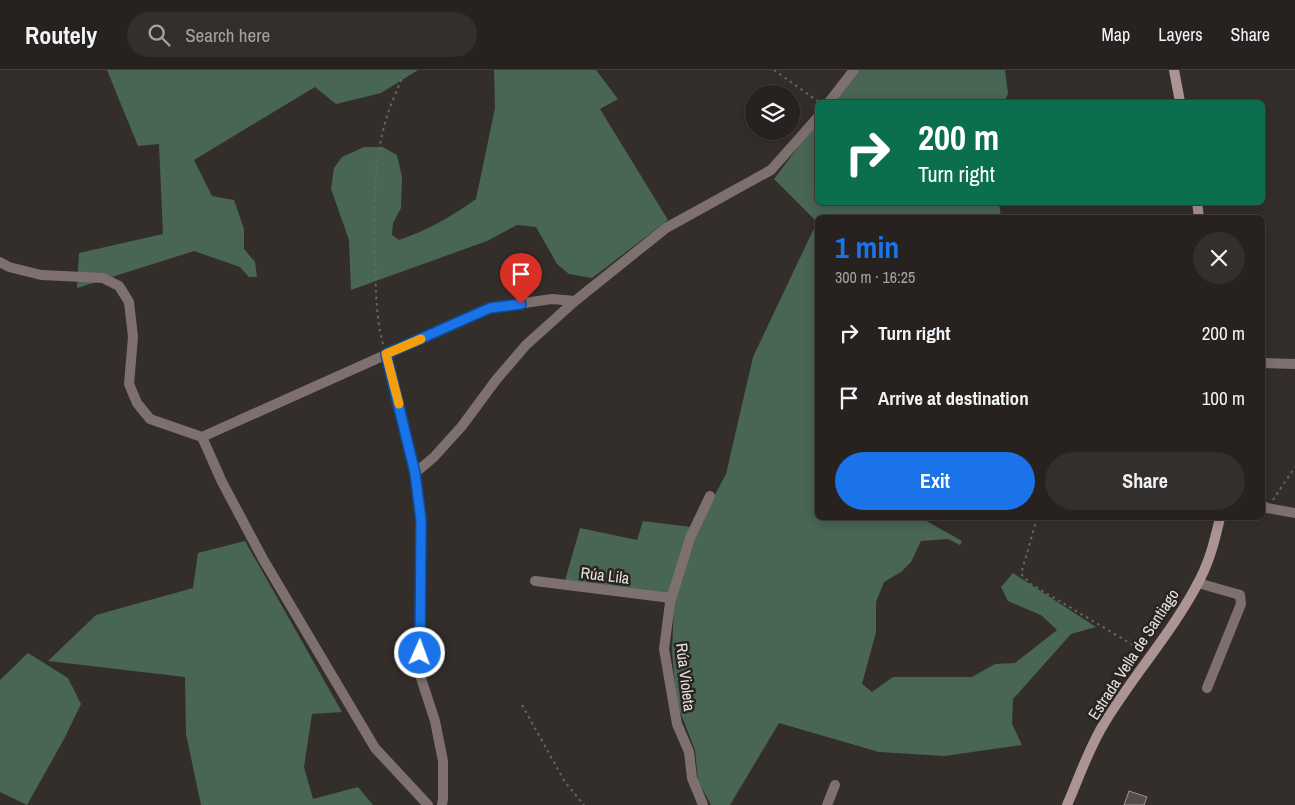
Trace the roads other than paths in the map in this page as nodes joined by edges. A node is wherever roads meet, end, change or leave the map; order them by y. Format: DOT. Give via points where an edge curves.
graph roads {
  1 [pos="854,70"];
  2 [pos="1174,70"];
  3 [pos="831,100"];
  4 [pos="1180,100"];
  5 [pos="815,120"];
  6 [pos="0,262"];
  7 [pos="575,301"];
  8 [pos="386,354"];
  9 [pos="1265,363"];
  10 [pos="1295,364"];
  11 [pos="202,437"];
  12 [pos="415,473"];
  13 [pos="710,496"];
  14 [pos="1267,507"];
  15 [pos="1295,514"];
  16 [pos="1220,520"];
  17 [pos="535,581"];
  18 [pos="1198,583"];
  19 [pos="671,598"];
  20 [pos="1207,688"];
  21 [pos="835,786"];
  22 [pos="428,805"];
  23 [pos="442,805"];
  24 [pos="703,805"];
  25 [pos="827,805"];
  26 [pos="1067,805"];
  1 -- 3 [label="street"];
  2 -- 4 [label="main road"];
  5 -- 7 [label="street" via="771,170 666,228"];
  6 -- 11 [label="street" via="41,275 103,278 119,286 129,302 133,337 129,384 137,404 150,419"];
  7 -- 8 [label="street" via="552,299 490,308"];
  7 -- 12 [label="street" via="526,345 462,426"];
  8 -- 11 [label="street"];
  8 -- 12 [label="street"];
  9 -- 10 [label="street"];
  11 -- 22 [label="street" via="263,560 375,748"];
  12 -- 23 [label="street" via="421,520 419,672 435,721 443,760"];
  13 -- 19 [label="street, Rúa Violeta" via="690,538"];
  14 -- 15 [label="street"];
  16 -- 18 [label="main road, Estrada Vella de Santiago"];
  17 -- 19 [label="street, Rúa Lila"];
  18 -- 20 [label="street" via="1240,595 1241,604"];
  18 -- 26 [label="main road, Estrada Vella de Santiago" via="1104,724"];
  19 -- 24 [label="street, Rúa Violeta" via="664,649 669,686 677,724 689,752 692,778"];
  21 -- 25 [label="street"];
}
